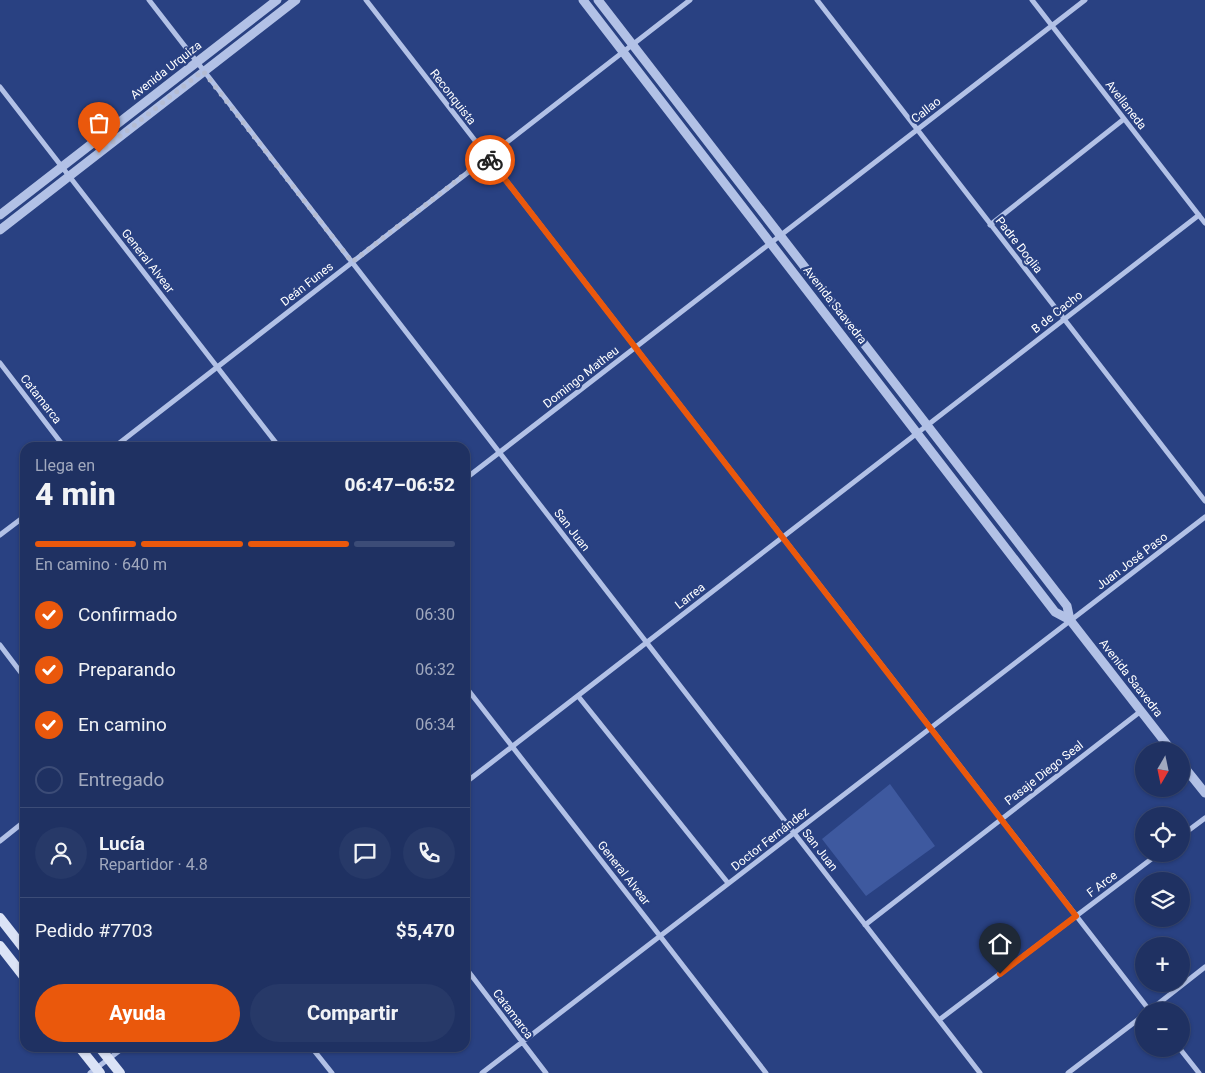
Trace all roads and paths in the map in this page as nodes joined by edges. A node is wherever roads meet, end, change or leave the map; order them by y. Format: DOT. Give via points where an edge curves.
graph roads {
  1 [pos="149,0"];
  2 [pos="277,0"];
  3 [pos="296,0"];
  4 [pos="366,0"];
  5 [pos="583,0"];
  6 [pos="598,0"];
  7 [pos="690,0"];
  8 [pos="817,0"];
  9 [pos="1032,0"];
  10 [pos="1085,0"];
  11 [pos="1052,26"];
  12 [pos="632,45"];
  13 [pos="623,52"];
  14 [pos="196,62"];
  15 [pos="203,71"];
  16 [pos="0,87"];
  17 [pos="1124,119"];
  18 [pos="917,130"];
  19 [pos="487,157"];
  20 [pos="62,167"];
  21 [pos="69,176"];
  22 [pos="0,215"];
  23 [pos="1199,215"];
  24 [pos="1205,223"];
  25 [pos="990,225"];
  26 [pos="0,230"];
  27 [pos="780,235"];
  28 [pos="770,242"];
  29 [pos="352,262"];
  30 [pos="1064,320"];
  31 [pos="635,347"];
  32 [pos="0,363"];
  33 [pos="217,367"];
  34 [pos="927,426"];
  35 [pos="918,433"];
  36 [pos="61,442"];
  37 [pos="121,442"];
  38 [pos="275,442"];
  39 [pos="499,452"];
  40 [pos="470,475"];
  41 [pos="1205,501"];
  42 [pos="1205,517"];
  43 [pos="20,520"];
  44 [pos="0,535"];
  45 [pos="782,538"];
  46 [pos="1070,620"];
  47 [pos="647,643"];
  48 [pos="0,645"];
  49 [pos="20,671"];
  50 [pos="470,692"];
  51 [pos="578,696"];
  52 [pos="1141,711"];
  53 [pos="930,729"];
  54 [pos="1165,742"];
  55 [pos="512,747"];
  56 [pos="1190,774"];
  57 [pos="470,779"];
  58 [pos="1205,793"];
  59 [pos="1205,818"];
  60 [pos="1001,820"];
  61 [pos="20,825"];
  62 [pos="1190,829"];
  63 [pos="794,833"];
  64 [pos="0,841"];
  65 [pos="1147,862"];
  66 [pos="728,883"];
  67 [pos="1076,916"];
  68 [pos="0,918"];
  69 [pos="865,925"];
  70 [pos="660,936"];
  71 [pos="20,944"];
  72 [pos="0,946"];
  73 [pos="1205,968"];
  74 [pos="20,972"];
  75 [pos="470,974"];
  76 [pos="1142,1002"];
  77 [pos="1161,1002"];
  78 [pos="939,1020"];
  79 [pos="1135,1022"];
  80 [pos="522,1042"];
  81 [pos="82,1052"];
  82 [pos="103,1052"];
  83 [pos="118,1052"];
  84 [pos="315,1052"];
  85 [pos="1186,1057"];
  86 [pos="109,1059"];
  87 [pos="95,1072"];
  88 [pos="120,1073"];
  89 [pos="332,1073"];
  90 [pos="482,1073"];
  91 [pos="546,1073"];
  92 [pos="766,1073"];
  93 [pos="980,1073"];
  94 [pos="1068,1073"];
  95 [pos="1199,1073"];
  1 -- 14 [label="street, San Juan"];
  2 -- 14 [label="street, Avenida Urquiza"];
  3 -- 15 [label="street, Avenida Urquiza"];
  4 -- 19 [label="street, Reconquista"];
  5 -- 13 [label="street, Avenida Saavedra"];
  6 -- 12 [label="street, Avenida Saavedra"];
  7 -- 12 [label="street, Deán Funes"];
  8 -- 18 [label="street, Padre Doglia"];
  9 -- 11 [label="street, Avellaneda"];
  10 -- 11 [label="street, Callao"];
  11 -- 17 [label="street, Avellaneda"];
  11 -- 18 [label="street, Callao"];
  12 -- 13 [label="street, Deán Funes"];
  12 -- 27 [label="street, Avenida Saavedra"];
  13 -- 19 [label="street, Deán Funes"];
  13 -- 28 [label="street, Avenida Saavedra"];
  14 -- 15 [label="street, San Juan"];
  14 -- 20 [label="street, Avenida Urquiza"];
  15 -- 21 [label="street, Avenida Urquiza"];
  15 -- 29 [label="street, San Juan"];
  16 -- 20 [label="street, General Alvear"];
  17 -- 23 [label="street, Avellaneda"];
  17 -- 25 [label="street"];
  18 -- 25 [label="street, Padre Doglia"];
  18 -- 27 [label="street, Callao"];
  19 -- 29 [label="street, Deán Funes"];
  19 -- 31 [label="street, Reconquista"];
  20 -- 21 [label="street, General Alvear"];
  20 -- 22 [label="street, Avenida Urquiza"];
  21 -- 26 [label="street, Avenida Urquiza"];
  21 -- 33 [label="street, General Alvear"];
  23 -- 24 [label="street, Avellaneda"];
  23 -- 30 [label="street, B de Cacho"];
  25 -- 30 [label="street, Padre Doglia"];
  27 -- 28 [label="street, Domingo Matheu"];
  27 -- 34 [label="street, Avenida Saavedra"];
  28 -- 31 [label="street, Domingo Matheu"];
  28 -- 35 [label="street, Avenida Saavedra"];
  29 -- 33 [label="street, Deán Funes"];
  29 -- 39 [label="street, San Juan"];
  30 -- 34 [label="street, B de Cacho"];
  30 -- 41 [label="street, Padre Doglia"];
  31 -- 39 [label="street, Domingo Matheu"];
  31 -- 45 [label="street, Reconquista"];
  32 -- 36 [label="street, Catamarca"];
  33 -- 37 [label="street, Deán Funes"];
  33 -- 38 [label="street, General Alvear"];
  34 -- 35 [label="street, Larrea"];
  34 -- 46 [label="street, Avenida Saavedra" via="1067,606"];
  35 -- 45 [label="street, Larrea"];
  35 -- 46 [label="street, Avenida Saavedra" via="1055,612"];
  39 -- 40 [label="street, Domingo Matheu"];
  39 -- 47 [label="street, San Juan"];
  42 -- 46 [label="street, Juan José Paso"];
  43 -- 44 [label="street"];
  45 -- 47 [label="street, Larrea"];
  45 -- 53 [label="street, Reconquista"];
  46 -- 52 [label="street, Avenida Saavedra"];
  46 -- 53 [label="street, Doctor Fernández"];
  47 -- 51 [label="street, Larrea"];
  47 -- 63 [label="street, San Juan"];
  48 -- 49 [label="street"];
  50 -- 55 [label="street, General Alvear"];
  51 -- 55 [label="street, Larrea"];
  51 -- 66 [label="street"];
  52 -- 54 [label="street, Avenida Saavedra"];
  52 -- 60 [label="street, Pasaje Diego Seal"];
  53 -- 60 [label="street, Reconquista"];
  53 -- 63 [label="street, Doctor Fernández"];
  55 -- 57 [label="street, Larrea"];
  55 -- 70 [label="street, General Alvear"];
  56 -- 58 [label="street"];
  59 -- 62 [label="street"];
  60 -- 67 [label="street, Reconquista"];
  60 -- 69 [label="street, Pasaje Diego Seal"];
  61 -- 64 [label="street"];
  63 -- 66 [label="street, Doctor Fernández"];
  63 -- 69 [label="street, San Juan"];
  65 -- 67 [label="street, F Arce"];
  66 -- 70 [label="street, Doctor Fernández"];
  67 -- 76 [label="street, Reconquista"];
  67 -- 78 [label="street, F Arce"];
  68 -- 71 [label="main road"];
  69 -- 78 [label="street, San Juan"];
  70 -- 80 [label="street, Doctor Fernández"];
  70 -- 92 [label="street, General Alvear"];
  72 -- 74 [label="main road"];
  73 -- 77 [label="street"];
  75 -- 80 [label="street, Catamarca"];
  78 -- 93 [label="street, San Juan"];
  79 -- 94 [label="street"];
  80 -- 90 [label="street, Doctor Fernández"];
  80 -- 91 [label="street, Catamarca"];
  81 -- 87 [label="main road"];
  82 -- 86 [label="main road"];
  83 -- 86 [label="street"];
  84 -- 89 [label="street"];
  85 -- 95 [label="street"];
  86 -- 87 [label="street"];
  86 -- 88 [label="main road"];
}
